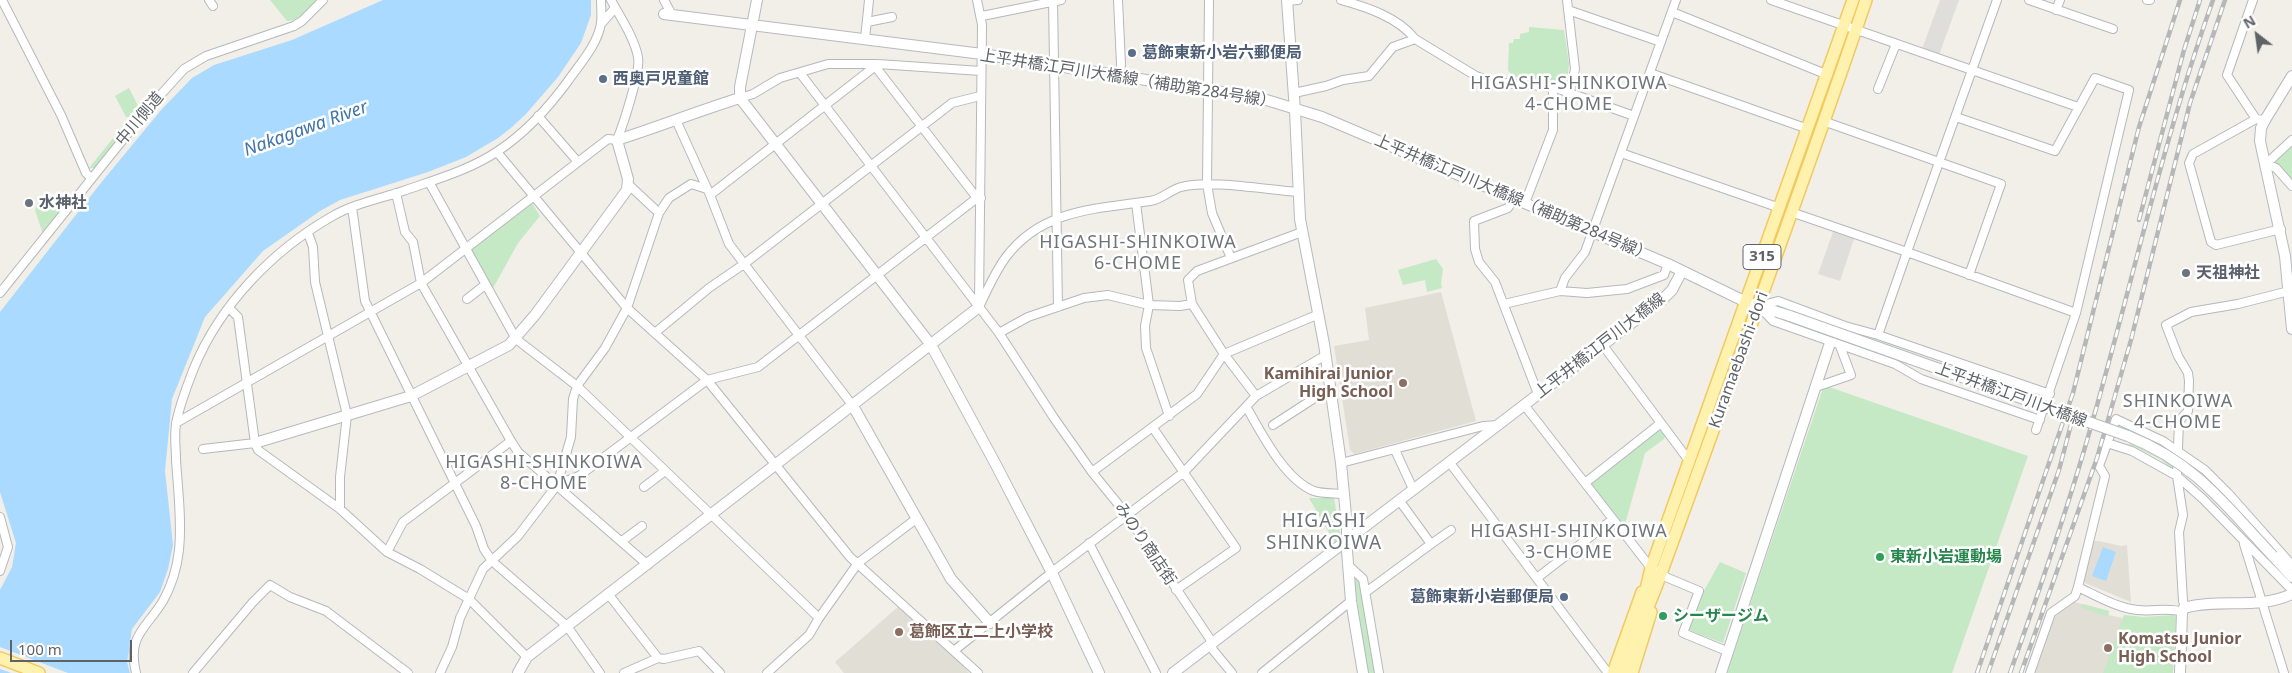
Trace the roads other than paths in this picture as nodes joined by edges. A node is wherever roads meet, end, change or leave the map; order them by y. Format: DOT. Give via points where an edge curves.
graph roads {
  1 [pos="2,0"];
  2 [pos="323,0"];
  3 [pos="601,0"];
  4 [pos="664,0"];
  5 [pos="758,0"];
  6 [pos="869,0"];
  7 [pos="976,0"];
  8 [pos="1056,0"];
  9 [pos="1118,0"];
  10 [pos="1209,0"];
  11 [pos="1290,0"];
  12 [pos="1341,0"];
  13 [pos="1567,0"];
  14 [pos="1676,0"];
  15 [pos="1771,0"];
  16 [pos="1853,0"];
  17 [pos="1866,0"];
  18 [pos="1997,0"];
  19 [pos="2029,0"];
  20 [pos="2060,0"];
  21 [pos="2253,0"];
  22 [pos="614,3"];
  23 [pos="1568,10"];
  24 [pos="2056,10"];
  25 [pos="1672,12"];
  26 [pos="668,14"];
  27 [pos="982,16"];
  28 [pos="892,17"];
  29 [pos="867,22"];
  30 [pos="601,24"];
  31 [pos="754,24"];
  32 [pos="1844,26"];
  33 [pos="2114,29"];
  34 [pos="1856,30"];
  35 [pos="865,39"];
  36 [pos="1415,39"];
  37 [pos="1661,42"];
  38 [pos="1896,44"];
  39 [pos="982,54"];
  40 [pos="878,64"];
  41 [pos="1055,66"];
  42 [pos="1973,70"];
  43 [pos="981,71"];
  44 [pos="800,73"];
  45 [pos="1650,73"];
  46 [pos="1828,74"];
  47 [pos="1120,76"];
  48 [pos="2292,76"];
  49 [pos="1553,87"];
  50 [pos="1209,89"];
  51 [pos="1878,89"];
  52 [pos="1570,92"];
  53 [pos="1294,93"];
  54 [pos="980,96"];
  55 [pos="740,98"];
  56 [pos="826,106"];
  57 [pos="1295,107"];
  58 [pos="2078,107"];
  59 [pos="538,116"];
  60 [pos="1634,116"];
  61 [pos="1956,117"];
  62 [pos="2260,119"];
  63 [pos="676,120"];
  64 [pos="1823,122"];
  65 [pos="921,127"];
  66 [pos="1808,129"];
  67 [pos="617,140"];
  68 [pos="2292,140"];
  69 [pos="775,145"];
  70 [pos="498,152"];
  71 [pos="1621,153"];
  72 [pos="578,162"];
  73 [pos="1939,163"];
  74 [pos="2266,164"];
  75 [pos="872,165"];
  76 [pos="91,178"];
  77 [pos="429,182"];
  78 [pos="1207,184"];
  79 [pos="629,185"];
  80 [pos="2292,186"];
  81 [pos="709,192"];
  82 [pos="1298,192"];
  83 [pos="396,193"];
  84 [pos="534,197"];
  85 [pos="979,198"];
  86 [pos="1514,198"];
  87 [pos="1136,203"];
  88 [pos="1525,203"];
  89 [pos="820,204"];
  90 [pos="352,207"];
  91 [pos="1785,210"];
  92 [pos="659,213"];
  93 [pos="1057,217"];
  94 [pos="2281,229"];
  95 [pos="1302,232"];
  96 [pos="308,233"];
  97 [pos="1592,233"];
  98 [pos="928,237"];
  99 [pos="466,250"];
  100 [pos="580,251"];
  101 [pos="1907,252"];
  102 [pos="1231,258"];
  103 [pos="744,264"];
  104 [pos="1668,264"];
  105 [pos="1682,271"];
  106 [pos="1968,275"];
  107 [pos="877,276"];
  108 [pos="421,283"];
  109 [pos="485,285"];
  110 [pos="1560,290"];
  111 [pos="2289,291"];
  112 [pos="0,293"];
  113 [pos="467,299"];
  114 [pos="1746,302"];
  115 [pos="1192,304"];
  116 [pos="1504,304"];
  117 [pos="1149,305"];
  118 [pos="1759,306"];
  119 [pos="979,307"];
  120 [pos="229,308"];
  121 [pos="627,308"];
  122 [pos="1058,308"];
  123 [pos="370,313"];
  124 [pos="2076,313"];
  125 [pos="1319,314"];
  126 [pos="2292,324"];
  127 [pos="2292,329"];
  128 [pos="656,332"];
  129 [pos="1000,333"];
  130 [pos="1878,335"];
  131 [pos="799,336"];
  132 [pos="328,338"];
  133 [pos="516,339"];
  134 [pos="1602,344"];
  135 [pos="1835,344"];
  136 [pos="930,345"];
  137 [pos="1903,345"];
  138 [pos="1224,354"];
  139 [pos="1326,355"];
  140 [pos="1894,364"];
  141 [pos="468,367"];
  142 [pos="707,380"];
  143 [pos="248,384"];
  144 [pos="577,386"];
  145 [pos="1816,387"];
  146 [pos="1330,388"];
  147 [pos="1538,394"];
  148 [pos="2050,394"];
  149 [pos="411,396"];
  150 [pos="1256,396"];
  151 [pos="853,406"];
  152 [pos="1524,406"];
  153 [pos="1247,408"];
  154 [pos="347,415"];
  155 [pos="1169,416"];
  156 [pos="2040,420"];
  157 [pos="176,423"];
  158 [pos="1661,423"];
  159 [pos="1499,425"];
  160 [pos="1273,426"];
  161 [pos="1153,428"];
  162 [pos="2036,430"];
  163 [pos="631,437"];
  164 [pos="511,442"];
  165 [pos="254,443"];
  166 [pos="2107,443"];
  167 [pos="203,449"];
  168 [pos="1395,450"];
  169 [pos="2178,450"];
  170 [pos="1690,462"];
  171 [pos="1341,463"];
  172 [pos="1450,463"];
  173 [pos="775,466"];
  174 [pos="664,470"];
  175 [pos="1092,472"];
  176 [pos="1184,472"];
  177 [pos="2177,476"];
  178 [pos="1585,483"];
  179 [pos="455,484"];
  180 [pos="557,485"];
  181 [pos="644,488"];
  182 [pos="1413,489"];
  183 [pos="1344,494"];
  184 [pos="1399,500"];
  185 [pos="340,509"];
  186 [pos="1126,515"];
  187 [pos="711,516"];
  188 [pos="0,517"];
  189 [pos="916,519"];
  190 [pos="1613,519"];
  191 [pos="642,526"];
  192 [pos="1451,530"];
  193 [pos="1346,540"];
  194 [pos="2242,540"];
  195 [pos="622,541"];
  196 [pos="1089,543"];
  197 [pos="1431,544"];
  198 [pos="387,552"];
  199 [pos="492,561"];
  200 [pos="858,563"];
  201 [pos="1348,564"];
  202 [pos="648,565"];
  203 [pos="2292,565"];
  204 [pos="0,571"];
  205 [pos="1656,571"];
  206 [pos="1052,573"];
  207 [pos="1537,578"];
  208 [pos="2292,578"];
  209 [pos="2078,587"];
  210 [pos="1176,590"];
  211 [pos="2292,590"];
  212 [pos="1366,592"];
  213 [pos="2292,594"];
  214 [pos="608,595"];
  215 [pos="469,599"];
  216 [pos="1351,601"];
  217 [pos="2262,601"];
  218 [pos="2184,610"];
  219 [pos="819,618"];
  220 [pos="990,623"];
  221 [pos="567,626"];
  222 [pos="1212,644"];
  223 [pos="955,650"];
  224 [pos="1729,652"];
  225 [pos="527,657"];
  226 [pos="0,658"];
  227 [pos="658,658"];
  228 [pos="39,673"];
  229 [pos="136,673"];
  230 [pos="193,673"];
  231 [pos="408,673"];
  232 [pos="440,673"];
  233 [pos="518,673"];
  234 [pos="600,673"];
  235 [pos="624,673"];
  236 [pos="720,673"];
  237 [pos="767,673"];
  238 [pos="978,673"];
  239 [pos="1099,673"];
  240 [pos="1156,673"];
  241 [pos="1173,673"];
  242 [pos="1232,673"];
  243 [pos="1262,673"];
  244 [pos="1363,673"];
  245 [pos="1379,673"];
  246 [pos="1608,673"];
  247 [pos="1613,673"];
  248 [pos="1622,673"];
  249 [pos="1632,673"];
  250 [pos="1722,673"];
  251 [pos="2030,673"];
  252 [pos="2180,673"];
  253 [pos="2284,673"];
  1 -- 76 [label="street"];
  2 -- 76 [label="street, 中川側道" via="302,21 287,29 192,63 158,97"];
  3 -- 30 [label="street"];
  4 -- 26 [label="street"];
  5 -- 31 [label="street"];
  6 -- 29 [label="street"];
  7 -- 27 [label="street"];
  8 -- 27 [label="street"];
  8 -- 41 [label="street"];
  9 -- 47 [label="street"];
  10 -- 50 [label="street"];
  11 -- 53 [label="street"];
  12 -- 36 [label="street" via="1376,12"];
  13 -- 23 [label="street"];
  14 -- 25 [label="street"];
  15 -- 32 [label="street"];
  16 -- 32 [label="main road, Kuramaebashi-dori / 315"];
  17 -- 34 [label="main road, Kuramaebashi-dori / 315"];
  18 -- 42 [label="street"];
  19 -- 24 [label="street"];
  20 -- 24 [label="street"];
  21 -- 62 [label="street" via="2227,76"];
  22 -- 30 [label="street"];
  22 -- 67 [label="street" via="638,60 628,108"];
  23 -- 37 [label="street"];
  23 -- 52 [label="street" via="1575,69"];
  24 -- 33 [label="street"];
  25 -- 37 [label="street"];
  25 -- 46 [label="street"];
  26 -- 31 [label="street, 上平井橋江戸川大橋線（補助第284号線）"];
  27 -- 39 [label="street"];
  28 -- 29 [label="street"];
  29 -- 35 [label="street"];
  30 -- 59 [label="street" via="585,58"];
  31 -- 35 [label="street, 上平井橋江戸川大橋線（補助第284号線）"];
  31 -- 55 [label="street"];
  32 -- 34 [label="street"];
  32 -- 46 [label="main road, Kuramaebashi-dori / 315"];
  34 -- 38 [label="street"];
  34 -- 64 [label="main road, Kuramaebashi-dori / 315"];
  35 -- 39 [label="street, 上平井橋江戸川大橋線（補助第284号線）"];
  36 -- 49 [label="street" via="1476,76 1492,82"];
  36 -- 53 [label="street" via="1393,47 1369,76"];
  37 -- 45 [label="street"];
  38 -- 42 [label="street"];
  38 -- 51 [label="street"];
  39 -- 41 [label="street, 上平井橋江戸川大橋線（補助第284号線）"];
  39 -- 43 [label="street"];
  40 -- 43 [label="street"];
  40 -- 44 [label="street" via="828,64"];
  40 -- 56 [label="street"];
  40 -- 65 [label="street" via="878,70"];
  41 -- 47 [label="street, 上平井橋江戸川大橋線（補助第284号線）"];
  41 -- 93 [label="street"];
  42 -- 58 [label="street"];
  42 -- 61 [label="street"];
  43 -- 54 [label="street"];
  44 -- 55 [label="street" via="780,78 754,94"];
  44 -- 56 [label="street, みのり商店街"];
  45 -- 60 [label="street"];
  45 -- 66 [label="street"];
  46 -- 66 [label="main road, Kuramaebashi-dori / 315"];
  47 -- 50 [label="street, 上平井橋江戸川大橋線（補助第284号線）"];
  48 -- 62 [label="street"];
  49 -- 52 [label="street"];
  49 -- 88 [label="street" via="1553,130"];
  50 -- 57 [label="street, 上平井橋江戸川大橋線（補助第284号線）"];
  50 -- 78 [label="street"];
  52 -- 60 [label="street"];
  53 -- 57 [label="street"];
  54 -- 65 [label="street" via="952,103"];
  54 -- 85 [label="street"];
  55 -- 63 [label="street"];
  55 -- 69 [label="street"];
  56 -- 69 [label="street"];
  56 -- 75 [label="street, みのり商店街"];
  57 -- 82 [label="street"];
  57 -- 86 [label="street, 上平井橋江戸川大橋線（補助第284号線）"];
  58 -- 61 [label="street" via="2055,151"];
  58 -- 124 [label="street" via="2095,78 2129,90"];
  59 -- 70 [label="street"];
  59 -- 72 [label="street"];
  60 -- 71 [label="street"];
  61 -- 73 [label="street"];
  62 -- 74 [label="street" via="2260,141"];
  62 -- 94 [label="street" via="2193,154 2189,163 2212,242 2216,245"];
  63 -- 67 [label="street"];
  63 -- 81 [label="street"];
  64 -- 73 [label="street"];
  64 -- 91 [label="main road, Kuramaebashi-dori / 315"];
  65 -- 75 [label="street"];
  65 -- 85 [label="street"];
  66 -- 91 [label="main road, Kuramaebashi-dori / 315"];
  67 -- 72 [label="street" via="608,140"];
  67 -- 79 [label="street"];
  68 -- 74 [label="street"];
  69 -- 81 [label="street"];
  69 -- 89 [label="street"];
  70 -- 77 [label="street"];
  70 -- 84 [label="street"];
  71 -- 91 [label="street"];
  71 -- 97 [label="street"];
  72 -- 84 [label="street"];
  73 -- 101 [label="street"];
  73 -- 106 [label="street" via="2001,184"];
  74 -- 80 [label="street" via="2276,168"];
  74 -- 94 [label="street"];
  75 -- 89 [label="street"];
  75 -- 98 [label="street, みのり商店街"];
  76 -- 112 [label="street, 中川側道"];
  77 -- 83 [label="street"];
  77 -- 99 [label="street"];
  78 -- 82 [label="street"];
  78 -- 87 [label="street" via="1181,187 1154,201"];
  78 -- 102 [label="street" via="1212,213"];
  79 -- 92 [label="street"];
  79 -- 100 [label="street" via="600,230"];
  81 -- 92 [label="street" via="691,184 669,198"];
  81 -- 103 [label="street" via="729,244"];
  82 -- 95 [label="street"];
  83 -- 90 [label="street"];
  83 -- 108 [label="street" via="405,232 414,242"];
  84 -- 99 [label="street"];
  84 -- 100 [label="street"];
  85 -- 98 [label="street"];
  85 -- 119 [label="street"];
  86 -- 88 [label="street, 上平井橋江戸川大橋線（補助第284号線）"];
  86 -- 116 [label="street" via="1508,208 1474,221 1479,262 1494,282"];
  87 -- 93 [label="street"];
  87 -- 117 [label="street"];
  88 -- 97 [label="street, 上平井橋江戸川大橋線（補助第284号線）"];
  89 -- 103 [label="street"];
  89 -- 107 [label="street"];
  90 -- 96 [label="street"];
  90 -- 123 [label="street" via="365,301"];
  91 -- 101 [label="street"];
  91 -- 114 [label="main road, Kuramaebashi-dori / 315"];
  91 -- 118 [label="main road, Kuramaebashi-dori / 315"];
  92 -- 121 [label="street"];
  93 -- 119 [label="street" via="1031,232 1006,257"];
  93 -- 122 [label="street"];
  94 -- 111 [label="street"];
  95 -- 102 [label="street"];
  95 -- 125 [label="street"];
  96 -- 120 [label="street" via="255,276"];
  96 -- 132 [label="street" via="313,248 314,282"];
  97 -- 104 [label="street, 上平井橋江戸川大橋線（補助第284号線）"];
  97 -- 110 [label="street" via="1585,252 1564,278"];
  98 -- 107 [label="street"];
  98 -- 119 [label="street, みのり商店街"];
  99 -- 108 [label="street"];
  99 -- 109 [label="street"];
  100 -- 121 [label="street"];
  100 -- 133 [label="street"];
  101 -- 106 [label="street"];
  101 -- 130 [label="street"];
  102 -- 115 [label="street" via="1197,271 1188,280"];
  103 -- 128 [label="street"];
  103 -- 131 [label="street"];
  104 -- 105 [label="street, 上平井橋江戸川大橋線（補助第284号線）"];
  104 -- 110 [label="street" via="1664,275 1627,289 1587,293"];
  105 -- 114 [label="street, 上平井橋江戸川大橋線"];
  105 -- 134 [label="street, 上平井橋江戸川大橋線" via="1663,299"];
  106 -- 124 [label="street"];
  107 -- 131 [label="street"];
  107 -- 136 [label="street"];
  108 -- 123 [label="street"];
  108 -- 141 [label="street"];
  109 -- 113 [label="street"];
  109 -- 133 [label="street"];
  110 -- 116 [label="street"];
  111 -- 126 [label="street"];
  111 -- 169 [label="street" via="2191,312 2166,325 2189,381 2188,411 2179,421"];
  114 -- 118 [label="street, 上平井橋江戸川大橋線"];
  114 -- 170 [label="main road, Kuramaebashi-dori / 315"];
  115 -- 117 [label="street"];
  115 -- 138 [label="street"];
  116 -- 147 [label="street"];
  117 -- 122 [label="street" via="1108,295 1084,298"];
  117 -- 155 [label="street" via="1146,348"];
  118 -- 130 [label="street" via="1778,301"];
  118 -- 135 [label="street" via="1773,321"];
  118 -- 205 [label="main road, Kuramaebashi-dori / 315"];
  118 -- 208 [label="street, 上平井橋江戸川大橋線, bridge" via="2154,447 2202,480"];
  119 -- 129 [label="street, みのり商店街"];
  119 -- 136 [label="street"];
  120 -- 143 [label="street" via="238,317"];
  120 -- 157 [label="street" via="195,366"];
  121 -- 128 [label="street"];
  121 -- 144 [label="street" via="605,348"];
  122 -- 129 [label="street" via="1028,317"];
  123 -- 132 [label="street"];
  123 -- 149 [label="street"];
  124 -- 148 [label="street"];
  125 -- 138 [label="street"];
  125 -- 139 [label="street"];
  126 -- 127 [label="street"];
  128 -- 142 [label="street"];
  129 -- 175 [label="street, みのり商店街"];
  130 -- 137 [label="street"];
  131 -- 142 [label="street" via="758,367"];
  131 -- 151 [label="street"];
  132 -- 143 [label="street"];
  132 -- 154 [label="street"];
  133 -- 141 [label="street" via="509,346"];
  133 -- 144 [label="street"];
  134 -- 147 [label="street, 上平井橋江戸川大橋線"];
  134 -- 158 [label="street"];
  135 -- 140 [label="street"];
  135 -- 145 [label="street"];
  135 -- 145 [label="street" via="1850,375"];
  136 -- 151 [label="street"];
  136 -- 206 [label="street"];
  137 -- 140 [label="street"];
  137 -- 148 [label="street"];
  138 -- 150 [label="street"];
  138 -- 155 [label="street" via="1197,394"];
  139 -- 146 [label="street"];
  139 -- 150 [label="street"];
  140 -- 156 [label="street" via="1921,379"];
  141 -- 149 [label="street"];
  141 -- 164 [label="street"];
  142 -- 163 [label="street"];
  142 -- 173 [label="street"];
  143 -- 157 [label="street"];
  143 -- 165 [label="street"];
  144 -- 163 [label="street"];
  144 -- 180 [label="street" via="571,437"];
  145 -- 224 [label="street"];
  146 -- 160 [label="street"];
  146 -- 171 [label="street"];
  147 -- 152 [label="street, 上平井橋江戸川大橋線"];
  148 -- 156 [label="street"];
  149 -- 154 [label="street"];
  149 -- 179 [label="street"];
  150 -- 153 [label="street"];
  151 -- 173 [label="street"];
  151 -- 189 [label="street"];
  152 -- 159 [label="street, 上平井橋江戸川大橋線"];
  152 -- 178 [label="street"];
  153 -- 176 [label="street"];
  153 -- 183 [label="street" via="1270,447 1299,482 1315,491"];
  154 -- 165 [label="street"];
  154 -- 185 [label="street"];
  155 -- 161 [label="street"];
  156 -- 162 [label="street"];
  157 -- 229 [label="street" via="177,564 168,592 141,628 136,641 133,662"];
  158 -- 170 [label="street"];
  158 -- 178 [label="street"];
  159 -- 168 [label="street" via="1483,426"];
  159 -- 172 [label="street, 上平井橋江戸川大橋線"];
  161 -- 175 [label="street"];
  161 -- 176 [label="street"];
  163 -- 174 [label="street"];
  163 -- 180 [label="street" via="579,476"];
  164 -- 179 [label="street"];
  164 -- 180 [label="street" via="518,452"];
  165 -- 167 [label="street"];
  165 -- 185 [label="street" via="269,460"];
  166 -- 169 [label="street" via="2116,419"];
  166 -- 177 [label="street" via="2142,456"];
  166 -- 209 [label="street" via="2099,466 2105,476"];
  168 -- 171 [label="street"];
  168 -- 182 [label="street"];
  169 -- 177 [label="street"];
  169 -- 203 [label="street" via="2216,480"];
  170 -- 205 [label="main road, Kuramaebashi-dori / 315"];
  171 -- 183 [label="street"];
  172 -- 182 [label="street, 上平井橋江戸川大橋線"];
  172 -- 207 [label="street"];
  173 -- 187 [label="street"];
  173 -- 200 [label="street"];
  174 -- 181 [label="street"];
  174 -- 187 [label="street"];
  175 -- 186 [label="street, みのり商店街"];
  176 -- 186 [label="street"];
  176 -- 210 [label="street" via="1236,548"];
  177 -- 194 [label="street" via="2204,499"];
  177 -- 218 [label="street" via="2182,514 2179,532"];
  178 -- 190 [label="street"];
  179 -- 198 [label="street" via="403,522"];
  179 -- 199 [label="street"];
  180 -- 195 [label="street"];
  180 -- 199 [label="street" via="518,536"];
  182 -- 184 [label="street, 上平井橋江戸川大橋線"];
  183 -- 193 [label="street" via="1348,526"];
  184 -- 193 [label="street, 上平井橋江戸川大橋線"];
  184 -- 197 [label="street"];
  185 -- 198 [label="street"];
  186 -- 196 [label="street"];
  186 -- 210 [label="street, みのり商店街"];
  187 -- 202 [label="street"];
  187 -- 219 [label="street"];
  188 -- 204 [label="street" via="8,547"];
  189 -- 200 [label="street"];
  189 -- 220 [label="street" via="951,579"];
  190 -- 205 [label="street"];
  190 -- 207 [label="street"];
  191 -- 195 [label="street"];
  192 -- 197 [label="street"];
  193 -- 201 [label="street"];
  193 -- 222 [label="street, 上平井橋江戸川大橋線"];
  194 -- 211 [label="street"];
  194 -- 217 [label="street"];
  195 -- 202 [label="street"];
  196 -- 206 [label="street"];
  196 -- 240 [label="street"];
  197 -- 212 [label="street"];
  198 -- 215 [label="street"];
  199 -- 215 [label="street" via="484,569"];
  199 -- 221 [label="street"];
  200 -- 219 [label="street"];
  200 -- 223 [label="street"];
  201 -- 212 [label="street" via="1363,578"];
  201 -- 216 [label="street"];
  202 -- 214 [label="street"];
  205 -- 224 [label="street" via="1699,591 1683,633"];
  205 -- 247 [label="main road"];
  205 -- 248 [label="main road, Kuramaebashi-dori / 315"];
  205 -- 249 [label="main road" via="1649,621"];
  206 -- 220 [label="street"];
  206 -- 239 [label="street"];
  207 -- 246 [label="street"];
  209 -- 218 [label="street" via="2136,610"];
  209 -- 251 [label="street" via="2075,596 2051,613"];
  210 -- 222 [label="street, みのり商店街"];
  212 -- 245 [label="street"];
  213 -- 217 [label="street"];
  214 -- 221 [label="street"];
  214 -- 227 [label="street"];
  215 -- 225 [label="street"];
  215 -- 232 [label="street"];
  216 -- 243 [label="street"];
  216 -- 244 [label="street"];
  217 -- 218 [label="street" via="2217,602"];
  217 -- 253 [label="street"];
  218 -- 252 [label="street"];
  219 -- 237 [label="street" via="809,635"];
  220 -- 223 [label="street"];
  221 -- 225 [label="street"];
  221 -- 234 [label="street"];
  222 -- 241 [label="street, 上平井橋江戸川大橋線"];
  222 -- 242 [label="street, みのり商店街"];
  223 -- 238 [label="street"];
  224 -- 250 [label="street"];
  225 -- 233 [label="street"];
  226 -- 228 [label="main road"];
  227 -- 235 [label="street"];
  227 -- 236 [label="street" via="699,651"];
  230 -- 231 [label="street" via="270,585 326,611"];
}
